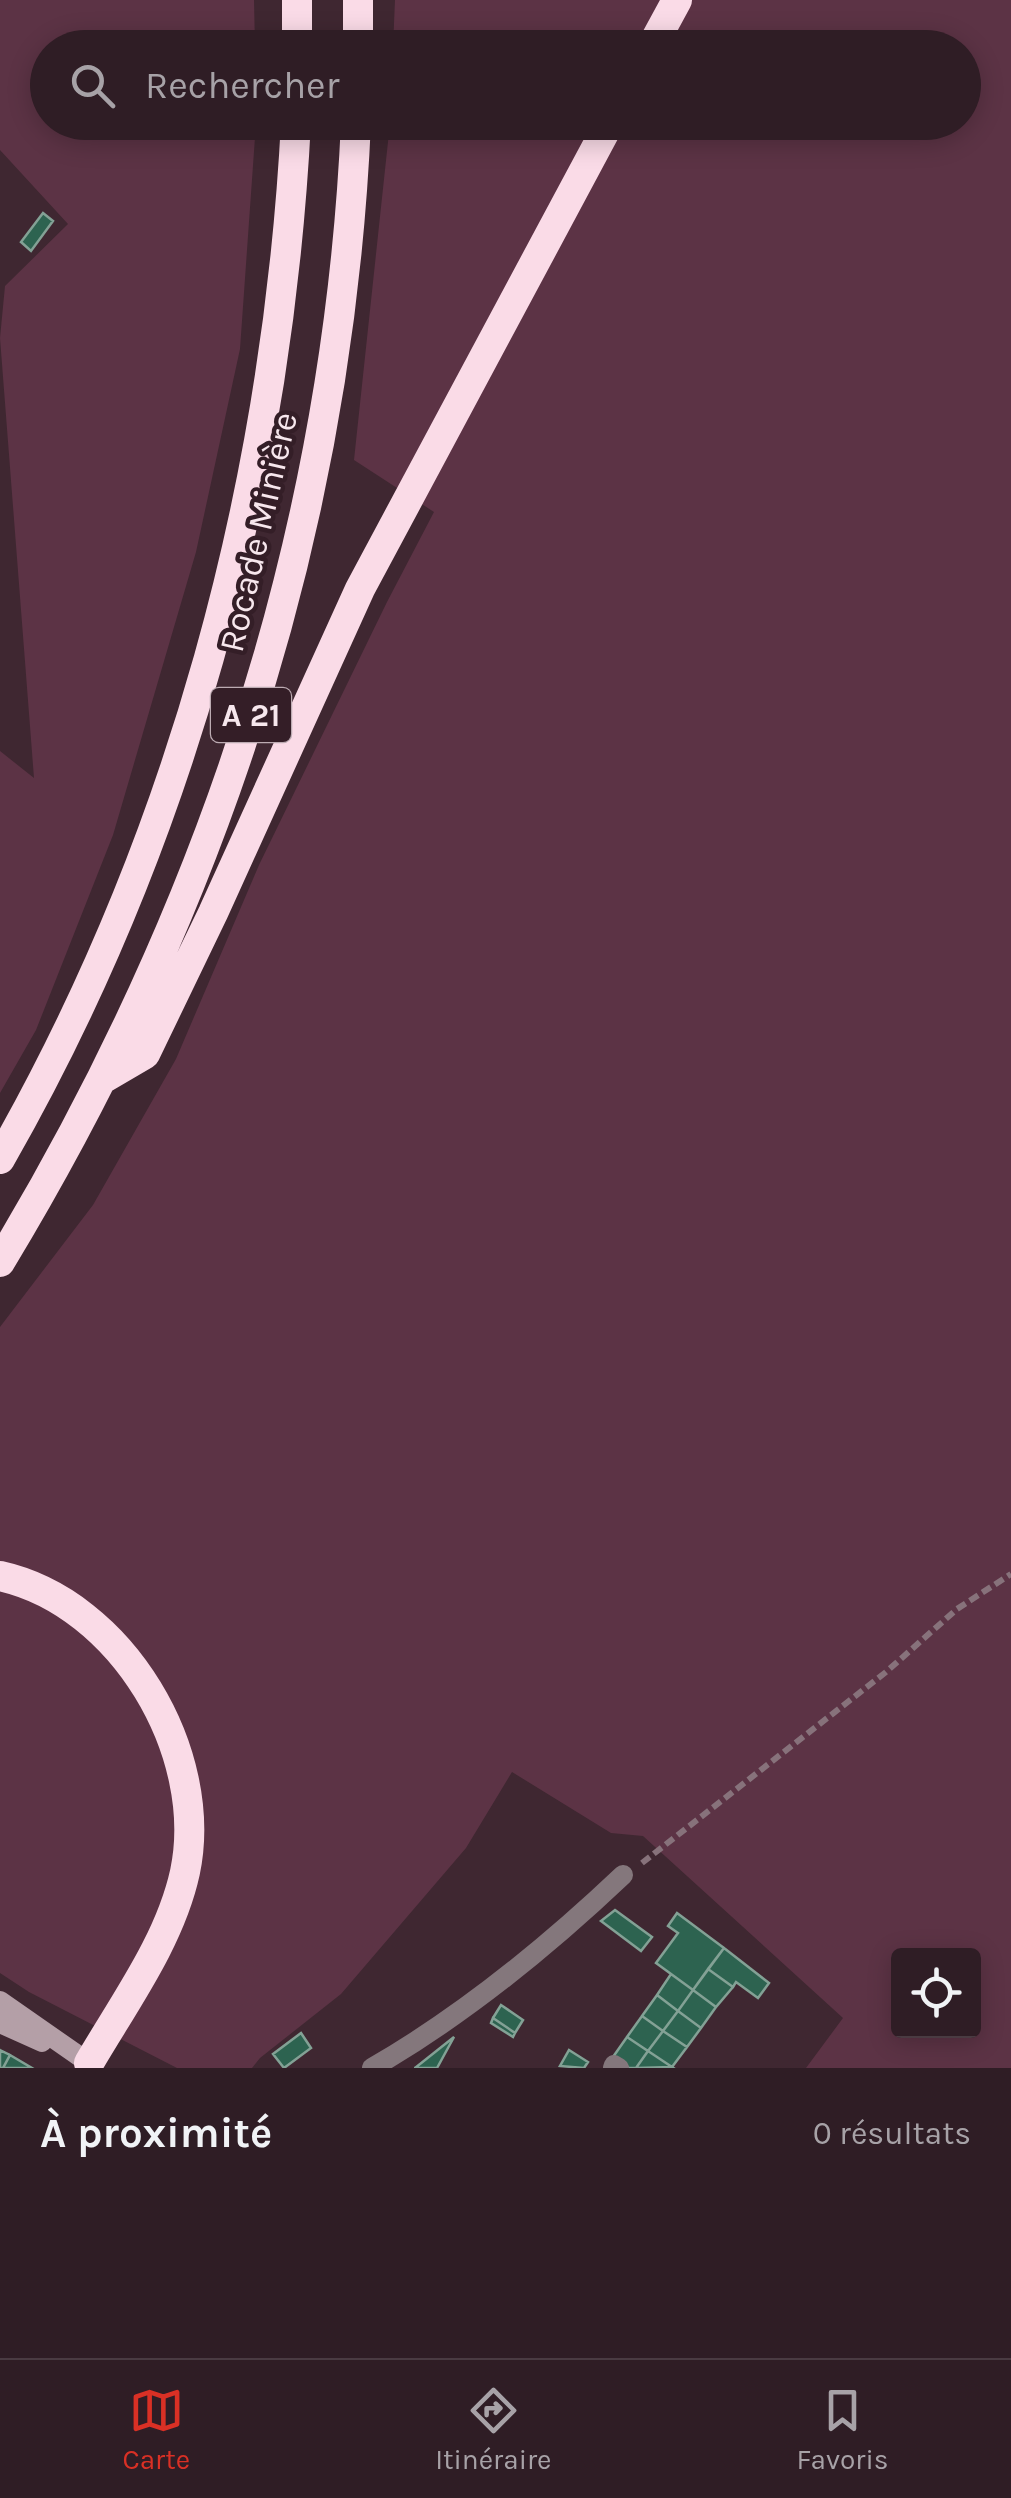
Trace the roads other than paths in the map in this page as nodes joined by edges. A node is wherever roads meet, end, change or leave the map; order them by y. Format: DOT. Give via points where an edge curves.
graph roads {
  1 [pos="297,0"];
  2 [pos="358,0"];
  3 [pos="678,0"];
  4 [pos="297,30"];
  5 [pos="358,30"];
  6 [pos="661,30"];
  7 [pos="295,140"];
  8 [pos="355,140"];
  9 [pos="600,140"];
  10 [pos="104,1078"];
  11 [pos="0,1159"];
  12 [pos="0,1262"];
  13 [pos="0,1576"];
  14 [pos="623,1874"];
  15 [pos="0,2001"];
  16 [pos="0,2023"];
  17 [pos="94,2065"];
  18 [pos="372,2068"];
  1 -- 4 [label="highway"];
  2 -- 5 [label="highway"];
  3 -- 6 [label="highway"];
  7 -- 11 [label="highway, Rocade Minière / A 21" via="265,417 212,652 133,884 62,1044"];
  8 -- 10 [label="highway, Rocade Minière / A 21" via="326,401 276,630 206,845"];
  9 -- 10 [label="highway" via="360,589 145,1054"];
  10 -- 12 [label="highway, Rocade Minière / A 21"];
  13 -- 17 [label="highway" via="74,1611 112,1644 157,1708 184,1781 189,1850 178,1898"];
  14 -- 18 [label="street" via="481,1996"];
  15 -- 17 [label="street"];
  16 -- 17 [label="street"];
}
